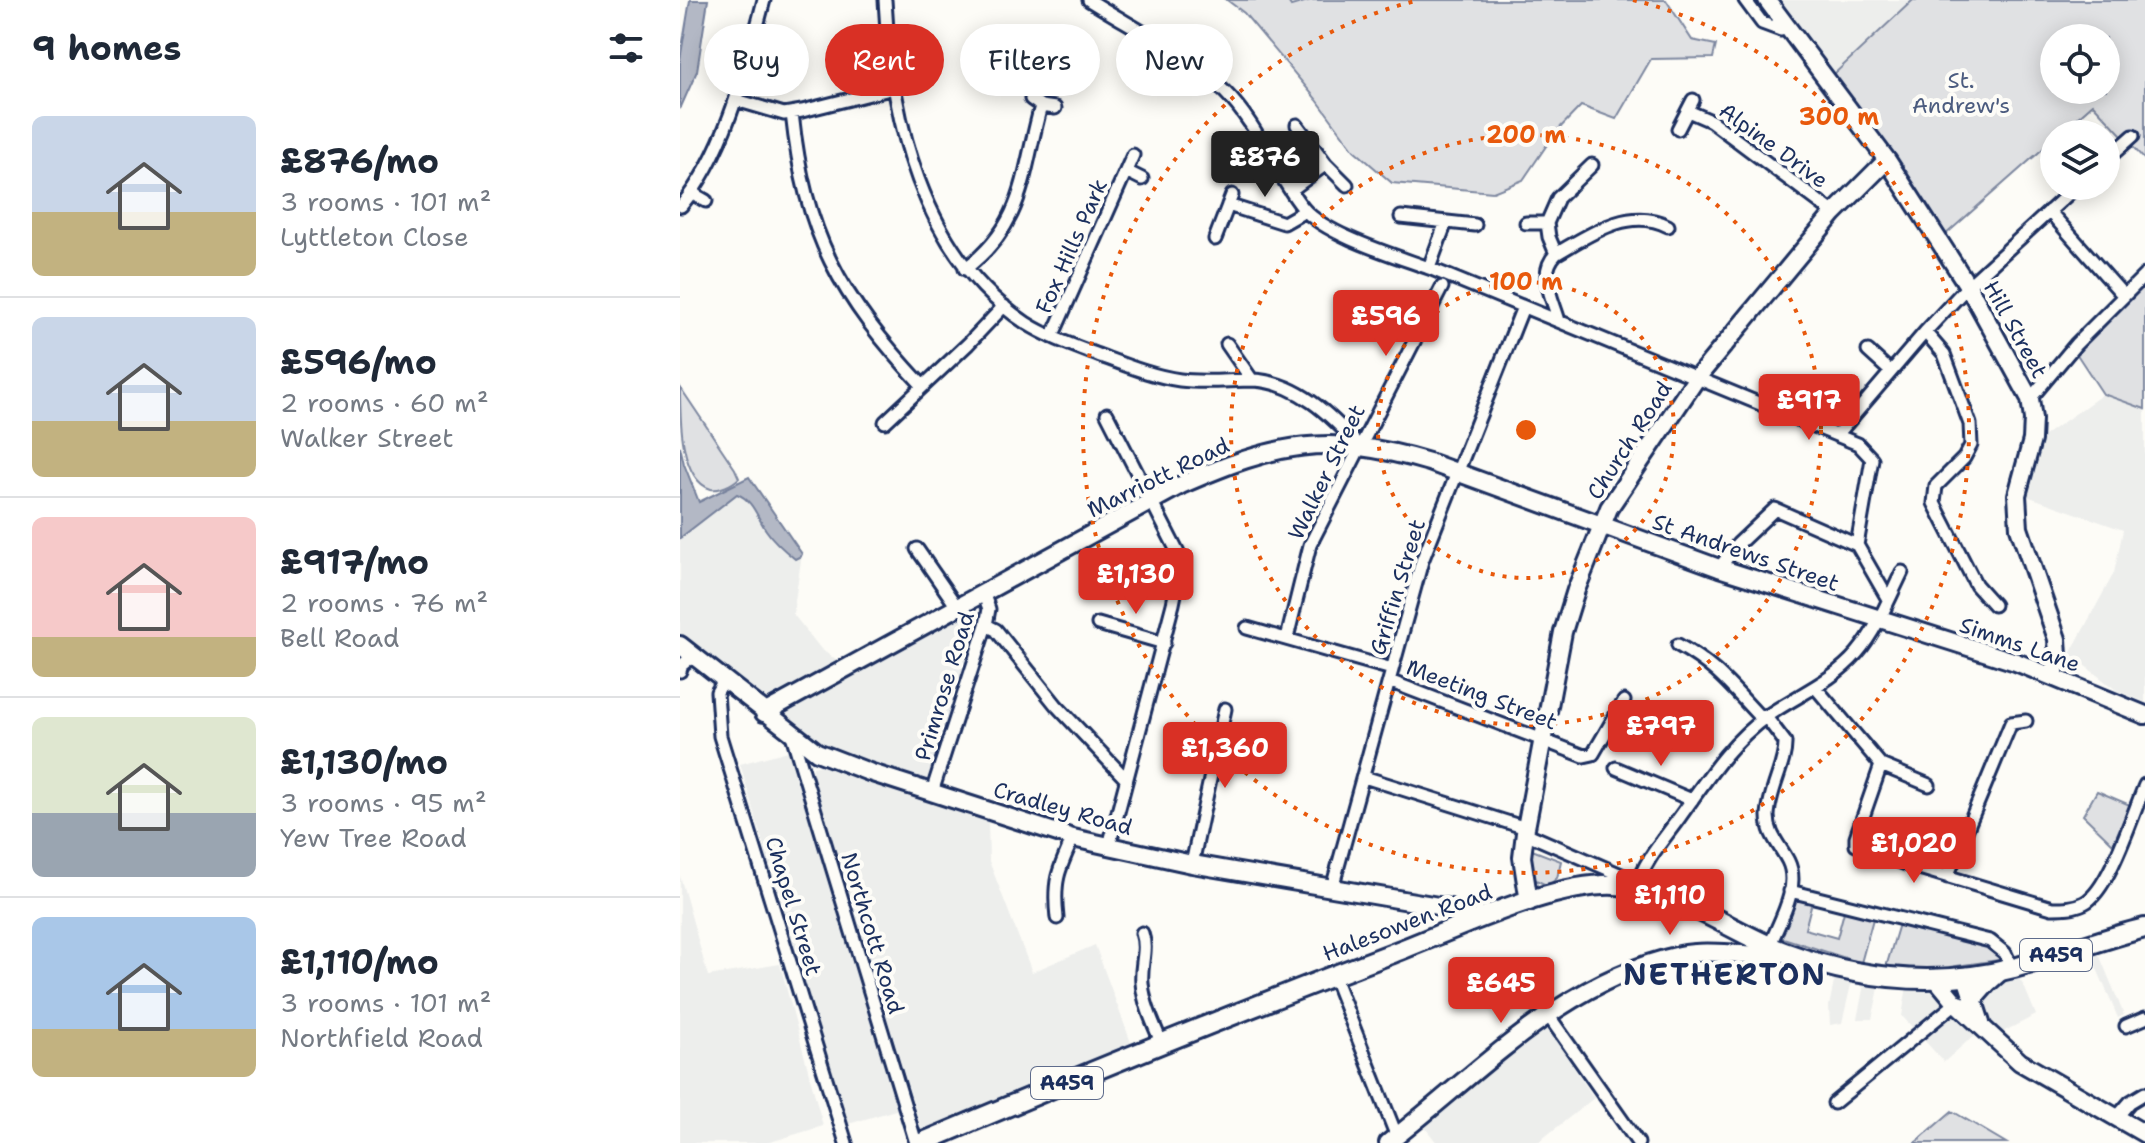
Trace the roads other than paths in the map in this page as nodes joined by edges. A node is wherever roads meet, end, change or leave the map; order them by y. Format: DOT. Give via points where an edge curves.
graph roads {
  1 [pos="764,0"];
  2 [pos="885,0"];
  3 [pos="1089,0"];
  4 [pos="1745,0"];
  5 [pos="1767,0"];
  6 [pos="887,24"];
  7 [pos="1786,27"];
  8 [pos="861,96"];
  9 [pos="896,96"];
  10 [pos="736,100"];
  11 [pos="1055,108"];
  12 [pos="792,113"];
  13 [pos="1297,125"];
  14 [pos="1678,129"];
  15 [pos="2133,136"];
  16 [pos="2120,148"];
  17 [pos="1133,155"];
  18 [pos="1887,160"];
  19 [pos="1326,164"];
  20 [pos="1592,165"];
  21 [pos="1126,171"];
  22 [pos="1142,179"];
  23 [pos="1347,185"];
  24 [pos="1291,190"];
  25 [pos="692,193"];
  26 [pos="2061,200"];
  27 [pos="706,201"];
  28 [pos="681,206"];
  29 [pos="1305,211"];
  30 [pos="2049,211"];
  31 [pos="1834,213"];
  32 [pos="1401,217"];
  33 [pos="1446,222"];
  34 [pos="1526,223"];
  35 [pos="1547,223"];
  36 [pos="1475,225"];
  37 [pos="1668,226"];
  38 [pos="1215,239"];
  39 [pos="1556,254"];
  40 [pos="1429,268"];
  41 [pos="965,269"];
  42 [pos="2145,275"];
  43 [pos="1968,286"];
  44 [pos="1442,287"];
  45 [pos="2124,296"];
  46 [pos="1004,306"];
  47 [pos="1523,307"];
  48 [pos="1559,321"];
  49 [pos="1925,332"];
  50 [pos="1052,337"];
  51 [pos="1227,344"];
  52 [pos="1868,351"];
  53 [pos="1890,371"];
  54 [pos="1696,379"];
  55 [pos="1252,380"];
  56 [pos="922,385"];
  57 [pos="2030,399"];
  58 [pos="1107,414"];
  59 [pos="885,422"];
  60 [pos="1837,435"];
  61 [pos="1359,446"];
  62 [pos="1458,472"];
  63 [pos="1151,500"];
  64 [pos="1602,524"];
  65 [pos="1857,545"];
  66 [pos="917,549"];
  67 [pos="1719,568"];
  68 [pos="1902,572"];
  69 [pos="983,592"];
  70 [pos="1888,599"];
  71 [pos="1994,605"];
  72 [pos="957,607"];
  73 [pos="1877,620"];
  74 [pos="1098,624"];
  75 [pos="986,625"];
  76 [pos="1247,628"];
  77 [pos="1287,638"];
  78 [pos="1164,643"];
  79 [pos="1678,645"];
  80 [pos="686,651"];
  81 [pos="680,671"];
  82 [pos="1391,675"];
  83 [pos="2054,677"];
  84 [pos="724,680"];
  85 [pos="1816,688"];
  86 [pos="1624,701"];
  87 [pos="1225,709"];
  88 [pos="764,713"];
  89 [pos="2145,715"];
  90 [pos="1766,717"];
  91 [pos="2026,721"];
  92 [pos="792,735"];
  93 [pos="1543,738"];
  94 [pos="1881,765"];
  95 [pos="1616,768"];
  96 [pos="1364,777"];
  97 [pos="1125,778"];
  98 [pos="1929,785"];
  99 [pos="2145,785"];
  100 [pos="932,792"];
  101 [pos="1692,800"];
  102 [pos="1525,830"];
  103 [pos="1073,838"];
  104 [pos="1109,846"];
  105 [pos="1192,864"];
  106 [pos="1947,877"];
  107 [pos="1634,886"];
  108 [pos="1332,888"];
  109 [pos="1790,891"];
  110 [pos="1529,902"];
  111 [pos="1057,918"];
  112 [pos="1470,922"];
  113 [pos="2145,928"];
  114 [pos="1142,933"];
  115 [pos="1748,935"];
  116 [pos="1777,948"];
  117 [pos="1733,952"];
  118 [pos="2008,969"];
  119 [pos="1333,975"];
  120 [pos="1966,977"];
  121 [pos="1928,980"];
  122 [pos="1964,1002"];
  123 [pos="1548,1015"];
  124 [pos="2145,1018"];
  125 [pos="2126,1026"];
  126 [pos="1162,1044"];
  127 [pos="2145,1093"];
  128 [pos="1834,1103"];
  129 [pos="2116,1118"];
  130 [pos="2145,1134"];
  131 [pos="1392,1140"];
  132 [pos="846,1143"];
  133 [pos="919,1143"];
  134 [pos="1638,1143"];
  1 -- 10 [label="street"];
  2 -- 6 [label="street"];
  3 -- 24 [label="street" via="1225,91"];
  4 -- 7 [label="street" via="1762,23"];
  5 -- 7 [label="street, Hill Street"];
  7 -- 18 [label="street, Hill Street"];
  8 -- 12 [label="street"];
  9 -- 41 [label="street" via="926,197"];
  10 -- 12 [label="street"];
  10 -- 25 [label="street"];
  11 -- 41 [label="street" via="1036,103 1023,190 995,243"];
  12 -- 56 [label="street" via="805,194 833,270 873,330"];
  13 -- 19 [label="street"];
  14 -- 31 [label="street, Alpine Drive" via="1691,106"];
  15 -- 16 [label="street"];
  17 -- 21 [label="street, Fox Hills Park"];
  18 -- 31 [label="street, Church Road"];
  18 -- 43 [label="street, Hill Street"];
  19 -- 23 [label="street"];
  19 -- 24 [label="street"];
  20 -- 35 [label="street" via="1558,198"];
  21 -- 22 [label="street, Fox Hills Park"];
  21 -- 50 [label="street, Fox Hills Park"];
  24 -- 29 [label="street"];
  25 -- 27 [label="street"];
  25 -- 28 [label="street"];
  26 -- 30 [label="street"];
  29 -- 38 [label="street" via="1284,223 1230,200"];
  29 -- 40 [label="street" via="1368,246"];
  30 -- 43 [label="street"];
  30 -- 45 [label="street"];
  31 -- 54 [label="street, Church Road"];
  32 -- 33 [label="street"];
  33 -- 36 [label="street"];
  33 -- 40 [label="street"];
  34 -- 35 [label="street"];
  35 -- 39 [label="street"];
  37 -- 39 [label="street" via="1646,220 1613,223"];
  39 -- 48 [label="street" via="1546,277"];
  40 -- 47 [label="street"];
  41 -- 46 [label="street"];
  42 -- 45 [label="street"];
  43 -- 49 [label="street"];
  43 -- 57 [label="street, Hill Street"];
  44 -- 61 [label="street, Walker Street"];
  45 -- 57 [label="street"];
  46 -- 50 [label="street"];
  46 -- 56 [label="street"];
  47 -- 48 [label="street"];
  47 -- 62 [label="street, Griffin Street"];
  48 -- 54 [label="street"];
  49 -- 53 [label="street"];
  49 -- 71 [label="street" via="1944,354 1970,424 1971,445 1936,486 1934,503 1976,585"];
  50 -- 55 [label="street" via="1160,376"];
  51 -- 55 [label="street"];
  52 -- 53 [label="street"];
  53 -- 60 [label="street"];
  54 -- 60 [label="street"];
  54 -- 64 [label="street, Church Road"];
  55 -- 61 [label="street" via="1281,386 1310,401"];
  56 -- 59 [label="street"];
  57 -- 83 [label="street, Hill Street" via="2032,440 2017,495 2019,528 2057,639"];
  58 -- 63 [label="street"];
  60 -- 65 [label="street" via="1858,444 1872,459"];
  61 -- 62 [label="street, Marriott Road"];
  61 -- 63 [label="street, Marriott Road" via="1331,443 1271,451"];
  61 -- 77 [label="street, Walker Street" via="1310,545"];
  62 -- 64 [label="street, Marriott Road"];
  62 -- 82 [label="street, Griffin Street" via="1422,561"];
  63 -- 69 [label="street, Marriott Road"];
  63 -- 78 [label="street" via="1178,553 1180,570"];
  64 -- 67 [label="street, St Andrews Street"];
  64 -- 93 [label="street, Church Road" via="1566,620"];
  65 -- 67 [label="street" via="1775,509"];
  65 -- 70 [label="street"];
  66 -- 72 [label="street"];
  67 -- 73 [label="street, St Andrews Street"];
  68 -- 70 [label="street"];
  69 -- 72 [label="street, Marriott Road"];
  69 -- 75 [label="street, Primrose Road" via="989,609"];
  70 -- 73 [label="street"];
  72 -- 88 [label="street, Marriott Road"];
  73 -- 83 [label="street, Simms Lane"];
  73 -- 85 [label="street" via="1857,653"];
  74 -- 78 [label="street"];
  75 -- 97 [label="street" via="996,630 1056,705"];
  75 -- 100 [label="street, Primrose Road"];
  76 -- 77 [label="street, Meeting Street"];
  77 -- 82 [label="street, Meeting Street"];
  78 -- 97 [label="street"];
  79 -- 90 [label="street" via="1705,660"];
  80 -- 81 [label="street"];
  80 -- 84 [label="street, Cradley Road"];
  82 -- 93 [label="street, Meeting Street"];
  82 -- 96 [label="street, Griffin Street"];
  83 -- 89 [label="street, Simms Lane"];
  84 -- 88 [label="street, Cradley Road"];
  84 -- 132 [label="street, Chapel Street" via="717,692 720,736"];
  85 -- 90 [label="street"];
  85 -- 94 [label="street"];
  86 -- 93 [label="street, Meeting Street" via="1593,754 1584,756"];
  87 -- 105 [label="street"];
  88 -- 92 [label="street, Cradley Road"];
  90 -- 101 [label="street" via="1744,733"];
  90 -- 109 [label="street" via="1785,742 1768,817 1791,866"];
  91 -- 106 [label="street" via="2007,719"];
  92 -- 100 [label="street, Cradley Road" via="817,752"];
  92 -- 133 [label="street, Northcott Road"];
  93 -- 102 [label="street, Church Road"];
  94 -- 98 [label="street"];
  94 -- 106 [label="street" via="1856,845"];
  95 -- 101 [label="street"];
  96 -- 102 [label="street"];
  96 -- 108 [label="street, Griffin Street"];
  97 -- 104 [label="street"];
  99 -- 106 [label="street" via="2108,875 2098,894 2083,904 2052,908"];
  100 -- 103 [label="street, Cradley Road"];
  101 -- 107 [label="street"];
  102 -- 107 [label="street" via="1626,877"];
  102 -- 110 [label="street, Church Road" via="1522,857"];
  103 -- 104 [label="street, Cradley Road"];
  103 -- 111 [label="street" via="1054,888"];
  104 -- 105 [label="street, Cradley Road"];
  105 -- 108 [label="street, Cradley Road"];
  107 -- 110 [label="main road, Halesowen Road / A459" via="1576,888"];
  107 -- 115 [label="main road, Halesowen Road / A459"];
  108 -- 112 [label="street, Cradley Road" via="1450,908"];
  109 -- 116 [label="street"];
  109 -- 118 [label="street" via="1990,941 2005,953"];
  110 -- 112 [label="main road, Halesowen Road / A459"];
  112 -- 119 [label="main road, Halesowen Road / A459"];
  113 -- 118 [label="main road, A459"];
  114 -- 126 [label="street" via="1147,946 1142,985"];
  115 -- 116 [label="main road, Halesowen Road / A459"];
  115 -- 117 [label="street" via="1742,948"];
  116 -- 117 [label="street" via="1771,955"];
  116 -- 121 [label="main road, Halesowen Road / A459" via="1854,972"];
  117 -- 123 [label="street" via="1704,951 1647,965 1596,984"];
  118 -- 120 [label="main road, A459"];
  118 -- 122 [label="street"];
  119 -- 126 [label="main road, Halesowen Road / A459"];
  119 -- 131 [label="street"];
  120 -- 121 [label="main road, A459"];
  120 -- 122 [label="street"];
  121 -- 122 [label="street"];
  122 -- 128 [label="street"];
  122 -- 129 [label="street" via="1985,1032 2020,1062"];
  123 -- 131 [label="street"];
  123 -- 134 [label="street"];
  124 -- 125 [label="street"];
  126 -- 133 [label="main road, Halesowen Road / A459"];
  127 -- 129 [label="street"];
  129 -- 130 [label="street"];
}
